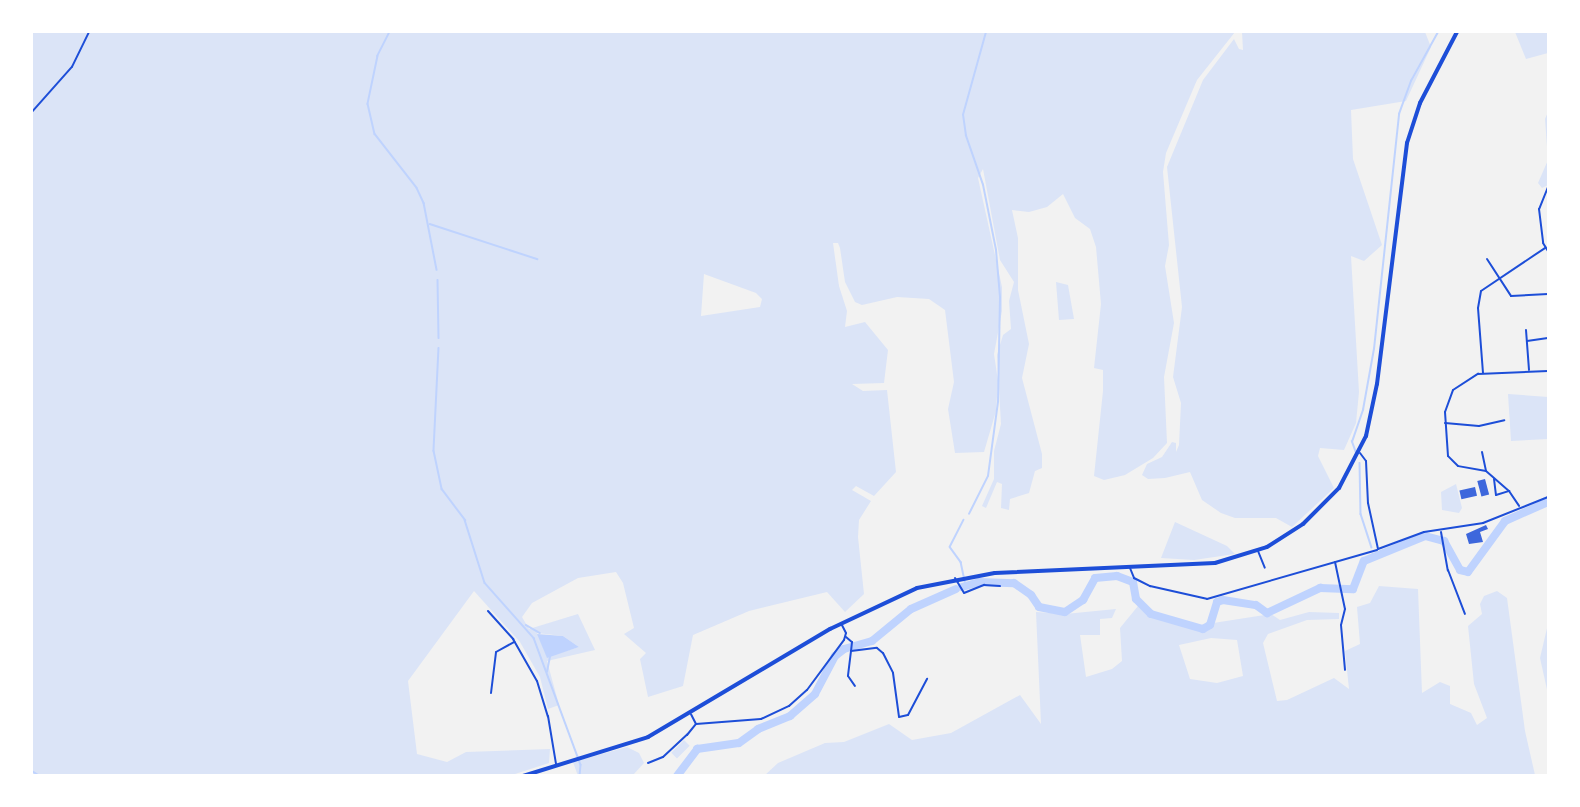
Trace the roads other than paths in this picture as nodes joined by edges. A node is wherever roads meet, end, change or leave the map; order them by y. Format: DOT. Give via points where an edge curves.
graph roads {
  1 [pos="1457,32"];
  2 [pos="1548,187"];
  3 [pos="1545,248"];
  4 [pos="1548,251"];
  5 [pos="1487,259"];
  6 [pos="1497,277"];
  7 [pos="1548,294"];
  8 [pos="1526,330"];
  9 [pos="1548,338"];
  10 [pos="1527,341"];
  11 [pos="1529,370"];
  12 [pos="1548,371"];
  13 [pos="1483,373"];
  14 [pos="1504,420"];
  15 [pos="1445,423"];
  16 [pos="1482,452"];
  17 [pos="1360,453"];
  18 [pos="1486,471"];
  19 [pos="1495,478"];
  20 [pos="1509,491"];
  21 [pos="1548,497"];
  22 [pos="1519,506"];
  23 [pos="1441,530"];
  24 [pos="1378,549"];
  25 [pos="1258,551"];
  26 [pos="1335,562"];
  27 [pos="1130,568"];
  28 [pos="1265,568"];
  29 [pos="955,578"];
  30 [pos="1000,586"];
  31 [pos="488,611"];
  32 [pos="1466,614"];
  33 [pos="842,623"];
  34 [pos="845,637"];
  35 [pos="515,642"];
  36 [pos="851,649"];
  37 [pos="1345,670"];
  38 [pos="927,679"];
  39 [pos="855,686"];
  40 [pos="492,693"];
  41 [pos="691,714"];
  42 [pos="696,724"];
  43 [pos="648,763"];
  44 [pos="556,764"];
  45 [pos="524,776"];
  1 -- 17 [label="main road" via="1409,136 1377,384"];
  2 -- 3 [label="street" via="1539,209"];
  3 -- 4 [label="street"];
  3 -- 6 [label="street"];
  5 -- 6 [label="street"];
  6 -- 7 [label="street" via="1514,298"];
  6 -- 13 [label="street" via="1484,287 1479,301"];
  8 -- 10 [label="street"];
  9 -- 10 [label="street"];
  10 -- 11 [label="street"];
  11 -- 12 [label="street"];
  11 -- 13 [label="street"];
  13 -- 15 [label="street" via="1470,376 1453,390 1446,403"];
  14 -- 15 [label="street" via="1479,426"];
  15 -- 18 [label="street" via="1451,461"];
  16 -- 18 [label="street"];
  17 -- 24 [label="street" via="1366,461 1369,510"];
  17 -- 25 [label="main road" via="1323,506 1295,530"];
  18 -- 19 [label="street"];
  19 -- 20 [label="street"];
  19 -- 20 [label="street" via="1496,495"];
  20 -- 22 [label="street"];
  21 -- 22 [label="street"];
  22 -- 23 [label="street" via="1483,523"];
  23 -- 24 [label="street" via="1414,534"];
  23 -- 32 [label="street" via="1441,541"];
  24 -- 26 [label="street"];
  25 -- 27 [label="main road" via="1207,564"];
  25 -- 28 [label="street"];
  26 -- 27 [label="street" via="1207,599 1150,586 1134,578"];
  26 -- 37 [label="street" via="1345,612 1341,625"];
  27 -- 29 [label="main road"];
  29 -- 30 [label="street" via="964,593 984,585"];
  29 -- 33 [label="main road" via="908,591"];
  31 -- 35 [label="street"];
  33 -- 34 [label="street"];
  33 -- 41 [label="main road"];
  34 -- 36 [label="street" via="852,643"];
  34 -- 42 [label="street" via="807,690 789,706 761,719"];
  35 -- 40 [label="street" via="496,652"];
  35 -- 44 [label="street" via="545,703"];
  36 -- 38 [label="street" via="877,648 883,653 893,673 899,717 908,715"];
  36 -- 39 [label="street" via="848,676"];
  41 -- 42 [label="street"];
  41 -- 44 [label="main road" via="648,737"];
  42 -- 43 [label="street" via="663,757"];
  44 -- 45 [label="main road"];
}
